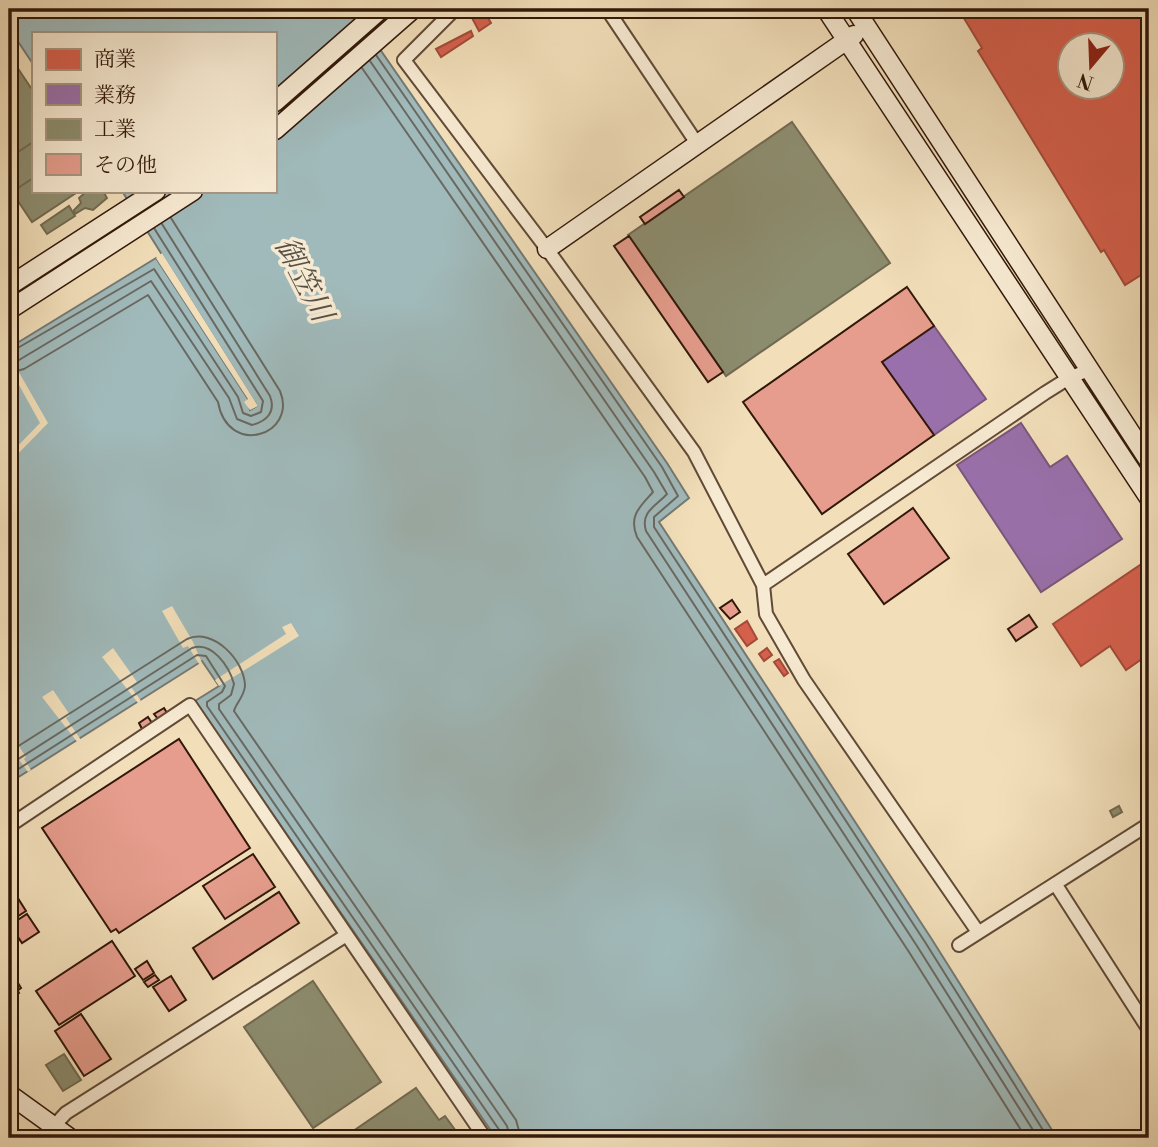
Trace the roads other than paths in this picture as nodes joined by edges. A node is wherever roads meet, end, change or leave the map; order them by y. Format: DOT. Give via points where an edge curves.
graph roads {
  1 [pos="382,9"];
  2 [pos="413,9"];
  3 [pos="455,9"];
  4 [pos="607,9"];
  5 [pos="826,9"];
  6 [pos="855,9"];
  7 [pos="864,26"];
  8 [pos="847,41"];
  9 [pos="276,101"];
  10 [pos="276,129"];
  11 [pos="698,145"];
  12 [pos="154,192"];
  13 [pos="190,192"];
  14 [pos="547,249"];
  15 [pos="9,286"];
  16 [pos="9,310"];
  17 [pos="1091,369"];
  18 [pos="1069,377"];
  19 [pos="1149,461"];
  20 [pos="1149,498"];
  21 [pos="763,585"];
  22 [pos="1149,824"];
  23 [pos="9,826"];
  24 [pos="1056,886"];
  25 [pos="978,932"];
  26 [pos="345,936"];
  27 [pos="959,945"];
  28 [pos="1149,1030"];
  29 [pos="9,1094"];
  30 [pos="54,1126"];
  31 [pos="71,1138"];
  32 [pos="485,1138"];
  1 -- 9 [label="street"];
  2 -- 10 [label="street"];
  3 -- 14 [label="street" via="404,60"];
  4 -- 11 [label="street"];
  5 -- 8 [label="street"];
  6 -- 7 [label="street"];
  7 -- 8 [label="street"];
  7 -- 17 [label="street"];
  8 -- 11 [label="street"];
  8 -- 18 [label="street"];
  11 -- 14 [label="street"];
  12 -- 15 [label="street"];
  13 -- 16 [label="street"];
  14 -- 21 [label="street" via="694,452"];
  17 -- 18 [label="street"];
  17 -- 19 [label="street"];
  18 -- 20 [label="street"];
  18 -- 21 [label="street"];
  21 -- 25 [label="street" via="766,614 804,680"];
  22 -- 24 [label="street"];
  23 -- 26 [label="street" via="190,705"];
  24 -- 25 [label="street"];
  24 -- 28 [label="street"];
  25 -- 27 [label="street"];
  26 -- 30 [label="street" via="66,1113"];
  26 -- 32 [label="street"];
  29 -- 30 [label="street"];
  30 -- 31 [label="street"];
}
